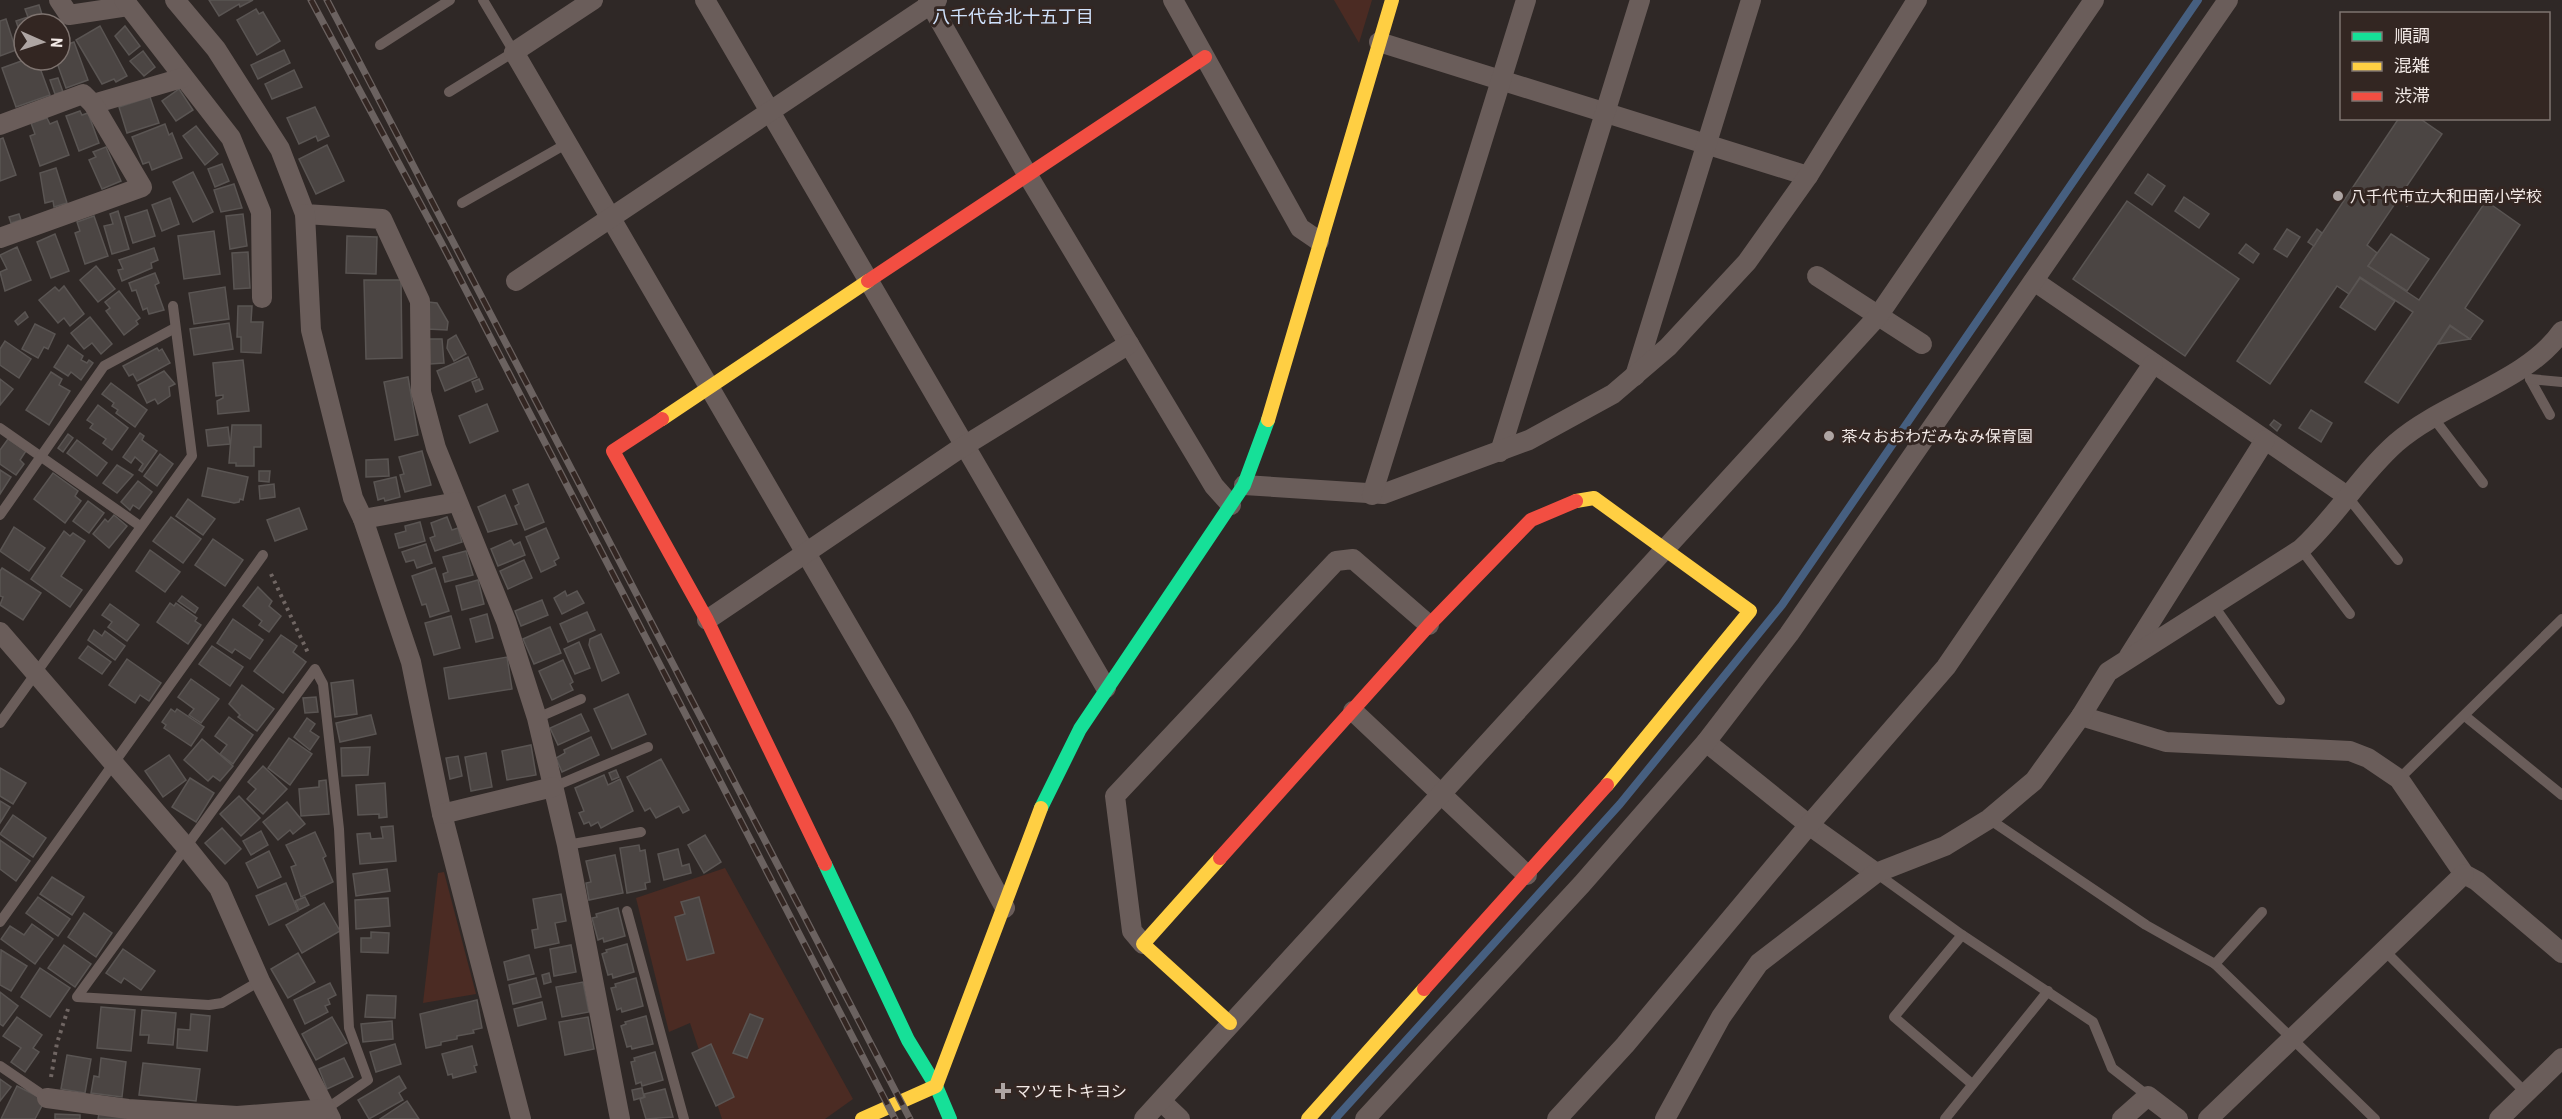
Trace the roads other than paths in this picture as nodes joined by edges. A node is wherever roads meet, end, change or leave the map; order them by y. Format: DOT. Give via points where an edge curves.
graph roads {
  1 [pos="59,0"];
  2 [pos="175,0"];
  3 [pos="450,0"];
  4 [pos="483,0"];
  5 [pos="593,0"];
  6 [pos="705,0"];
  7 [pos="1173,0"];
  8 [pos="1392,0"];
  9 [pos="1526,0"];
  10 [pos="1640,0"];
  11 [pos="1751,0"];
  12 [pos="1917,0"];
  13 [pos="2094,0"];
  14 [pos="2228,0"];
  15 [pos="932,1"];
  16 [pos="126,3"];
  17 [pos="1379,42"];
  18 [pos="380,45"];
  19 [pos="514,52"];
  20 [pos="1205,57"];
  21 [pos="182,78"];
  22 [pos="1501,81"];
  23 [pos="449,92"];
  24 [pos="93,104"];
  25 [pos="772,112"];
  26 [pos="1604,113"];
  27 [pos="0,125"];
  28 [pos="566,144"];
  29 [pos="1707,145"];
  30 [pos="1027,174"];
  31 [pos="1808,176"];
  32 [pos="462,203"];
  33 [pos="305,214"];
  34 [pos="610,220"];
  35 [pos="0,238"];
  36 [pos="1318,241"];
  37 [pos="1817,276"];
  38 [pos="868,280"];
  39 [pos="516,281"];
  40 [pos="2034,281"];
  41 [pos="262,298"];
  42 [pos="172,306"];
  43 [pos="1878,316"];
  44 [pos="175,328"];
  45 [pos="2562,332"];
  46 [pos="1129,344"];
  47 [pos="1922,344"];
  48 [pos="2153,364"];
  49 [pos="2526,373"];
  50 [pos="1634,378"];
  51 [pos="2562,382"];
  52 [pos="709,388"];
  53 [pos="2432,416"];
  54 [pos="2550,416"];
  55 [pos="0,428"];
  56 [pos="2265,440"];
  57 [pos="964,446"];
  58 [pos="1500,452"];
  59 [pos="42,457"];
  60 [pos="2483,483"];
  61 [pos="1244,485"];
  62 [pos="1372,495"];
  63 [pos="2347,496"];
  64 [pos="457,502"];
  65 [pos="1232,505"];
  66 [pos="0,514"];
  67 [pos="363,519"];
  68 [pos="140,526"];
  69 [pos="1666,549"];
  70 [pos="2301,549"];
  71 [pos="805,554"];
  72 [pos="261,558"];
  73 [pos="2398,560"];
  74 [pos="2214,606"];
  75 [pos="2350,614"];
  76 [pos="707,620"];
  77 [pos="2560,624"];
  78 [pos="1429,625"];
  79 [pos="0,633"];
  80 [pos="2126,661"];
  81 [pos="36,673"];
  82 [pos="1106,688"];
  83 [pos="581,699"];
  84 [pos="2280,700"];
  85 [pos="1353,711"];
  86 [pos="2081,716"];
  87 [pos="2465,716"];
  88 [pos="537,718"];
  89 [pos="0,723"];
  90 [pos="1706,742"];
  91 [pos="648,747"];
  92 [pos="115,765"];
  93 [pos="2399,780"];
  94 [pos="553,787"];
  95 [pos="1442,794"];
  96 [pos="2562,795"];
  97 [pos="442,814"];
  98 [pos="1989,819"];
  99 [pos="1809,825"];
  100 [pos="641,832"];
  101 [pos="567,845"];
  102 [pos="187,848"];
  103 [pos="1876,873"];
  104 [pos="2464,874"];
  105 [pos="1527,875"];
  106 [pos="1005,908"];
  107 [pos="627,911"];
  108 [pos="2262,912"];
  109 [pos="0,922"];
  110 [pos="1962,935"];
  111 [pos="1143,944"];
  112 [pos="2561,949"];
  113 [pos="2384,950"];
  114 [pos="2215,964"];
  115 [pos="260,981"];
  116 [pos="2048,991"];
  117 [pos="1230,1023"];
  118 [pos="2293,1037"];
  119 [pos="2562,1058"];
  120 [pos="0,1066"];
  121 [pos="1972,1084"];
  122 [pos="936,1086"];
  123 [pos="2525,1092"];
  124 [pos="2148,1096"];
  125 [pos="47,1098"];
  126 [pos="1161,1101"];
  127 [pos="328,1114"];
  128 [pos="521,1119"];
  129 [pos="620,1119"];
  130 [pos="684,1119"];
  131 [pos="862,1119"];
  132 [pos="950,1119"];
  133 [pos="1144,1119"];
  134 [pos="1180,1119"];
  135 [pos="1308,1119"];
  136 [pos="1365,1119"];
  137 [pos="1557,1119"];
  138 [pos="1665,1119"];
  139 [pos="1945,1119"];
  140 [pos="2122,1119"];
  141 [pos="2178,1119"];
  142 [pos="2208,1119"];
  143 [pos="2375,1119"];
  144 [pos="2499,1119"];
  1 -- 16 [label="street" via="69,15"];
  2 -- 33 [label="street" via="216,49 279,149"];
  3 -- 18 [label="lane"];
  4 -- 19 [label="lane"];
  5 -- 19 [label="street"];
  6 -- 25 [label="street"];
  7 -- 20 [label="street"];
  8 -- 17 [label="street"];
  9 -- 22 [label="street"];
  10 -- 26 [label="street"];
  11 -- 29 [label="street"];
  12 -- 31 [label="street"];
  13 -- 43 [label="street"];
  14 -- 40 [label="street"];
  15 -- 25 [label="street"];
  15 -- 30 [label="street"];
  16 -- 21 [label="street"];
  17 -- 22 [label="street"];
  17 -- 36 [label="street"];
  19 -- 23 [label="lane"];
  19 -- 28 [label="street"];
  20 -- 30 [label="street"];
  20 -- 36 [label="street" via="1300,228"];
  21 -- 24 [label="street"];
  21 -- 41 [label="street" via="231,138 261,212"];
  22 -- 26 [label="street"];
  22 -- 62 [label="street"];
  24 -- 27 [label="street" via="83,94"];
  24 -- 35 [label="street" via="142,187"];
  25 -- 34 [label="street"];
  25 -- 38 [label="street"];
  26 -- 29 [label="street"];
  26 -- 58 [label="street"];
  28 -- 32 [label="lane"];
  28 -- 34 [label="street"];
  29 -- 31 [label="street"];
  29 -- 50 [label="street"];
  30 -- 38 [label="street"];
  30 -- 46 [label="street"];
  31 -- 50 [label="street" via="1729,283"];
  33 -- 64 [label="street" via="382,219 420,301 421,393 436,448"];
  33 -- 67 [label="street" via="311,330 353,498"];
  34 -- 39 [label="street"];
  34 -- 52 [label="street"];
  36 -- 61 [label="street" via="1262,440"];
  37 -- 43 [label="street"];
  38 -- 52 [label="street"];
  38 -- 57 [label="street"];
  40 -- 48 [label="street"];
  40 -- 90 [label="street" via="1789,634"];
  42 -- 44 [label="lane"];
  43 -- 47 [label="street"];
  43 -- 69 [label="street"];
  44 -- 59 [label="lane" via="104,366"];
  44 -- 68 [label="lane" via="192,456"];
  45 -- 49 [label="street"];
  46 -- 57 [label="street"];
  46 -- 65 [label="street" via="1214,486"];
  48 -- 56 [label="street"];
  48 -- 99 [label="street" via="1946,667"];
  49 -- 51 [label="lane"];
  49 -- 53 [label="street"];
  49 -- 54 [label="lane"];
  50 -- 58 [label="street" via="1569,420"];
  52 -- 71 [label="street"];
  52 -- 76 [label="street" via="613,451"];
  53 -- 60 [label="lane"];
  53 -- 63 [label="street" via="2397,442"];
  55 -- 59 [label="lane"];
  56 -- 63 [label="street"];
  56 -- 80 [label="street"];
  57 -- 71 [label="street"];
  57 -- 82 [label="street"];
  58 -- 62 [label="street"];
  59 -- 66 [label="lane"];
  59 -- 68 [label="lane"];
  61 -- 62 [label="street"];
  61 -- 65 [label="street"];
  63 -- 70 [label="street" via="2323,529"];
  63 -- 73 [label="lane"];
  64 -- 67 [label="street"];
  64 -- 88 [label="street" via="506,621"];
  65 -- 82 [label="street"];
  67 -- 97 [label="street" via="411,662"];
  68 -- 81 [label="lane"];
  69 -- 78 [label="street" via="1594,498 1576,501 1531,520"];
  69 -- 95 [label="street"];
  69 -- 105 [label="street" via="1750,611 1607,785"];
  70 -- 74 [label="street"];
  70 -- 75 [label="lane"];
  71 -- 76 [label="street"];
  71 -- 106 [label="street" via="902,718"];
  72 -- 92 [label="lane"];
  74 -- 80 [label="street"];
  74 -- 84 [label="lane"];
  76 -- 122 [label="street" via="908,1040"];
  77 -- 87 [label="lane"];
  78 -- 85 [label="street"];
  78 -- 111 [label="street" via="1353,559 1336,561 1115,796 1132,931"];
  79 -- 81 [label="street"];
  80 -- 86 [label="street" via="2108,672"];
  81 -- 89 [label="lane"];
  81 -- 92 [label="street"];
  82 -- 106 [label="street" via="1080,729 1043,804"];
  83 -- 88 [label="lane"];
  85 -- 95 [label="street"];
  85 -- 111 [label="street"];
  86 -- 93 [label="street" via="2166,742 2350,751 2368,758"];
  86 -- 98 [label="street" via="2034,781"];
  87 -- 93 [label="lane"];
  87 -- 96 [label="lane"];
  88 -- 94 [label="street"];
  90 -- 99 [label="street"];
  90 -- 136 [label="street" via="1582,884"];
  91 -- 94 [label="lane"];
  92 -- 102 [label="street"];
  92 -- 109 [label="lane"];
  93 -- 104 [label="street"];
  94 -- 97 [label="street"];
  94 -- 101 [label="street"];
  95 -- 105 [label="street"];
  95 -- 117 [label="street"];
  97 -- 128 [label="street"];
  98 -- 103 [label="street" via="1945,846"];
  98 -- 114 [label="lane" via="2146,925"];
  99 -- 103 [label="street"];
  99 -- 137 [label="street" via="1625,1045"];
  100 -- 101 [label="lane"];
  101 -- 129 [label="street"];
  102 -- 115 [label="street" via="219,888"];
  102 -- 115 [label="lane" via="77,997 209,1005 222,1003"];
  102 -- 127 [label="lane" via="315,669 323,684 339,829 349,1028 368,1080"];
  103 -- 110 [label="lane"];
  103 -- 138 [label="street" via="1759,963 1721,1017"];
  104 -- 112 [label="street" via="2477,880"];
  104 -- 113 [label="street"];
  105 -- 135 [label="street"];
  106 -- 122 [label="street"];
  107 -- 130 [label="lane"];
  108 -- 114 [label="lane"];
  110 -- 116 [label="lane"];
  110 -- 121 [label="lane" via="1894,1017"];
  111 -- 117 [label="street"];
  113 -- 118 [label="street"];
  113 -- 123 [label="lane"];
  114 -- 118 [label="lane"];
  115 -- 127 [label="street"];
  116 -- 121 [label="lane"];
  116 -- 124 [label="lane" via="2093,1022 2112,1068"];
  117 -- 126 [label="street"];
  118 -- 142 [label="street"];
  118 -- 143 [label="lane"];
  119 -- 123 [label="street"];
  120 -- 125 [label="lane"];
  121 -- 139 [label="lane"];
  122 -- 131 [label="street"];
  122 -- 132 [label="street"];
  123 -- 144 [label="street"];
  124 -- 140 [label="street"];
  124 -- 141 [label="street"];
  125 -- 127 [label="street" via="128,1109 237,1116"];
  126 -- 133 [label="street"];
  126 -- 134 [label="street"];
}
